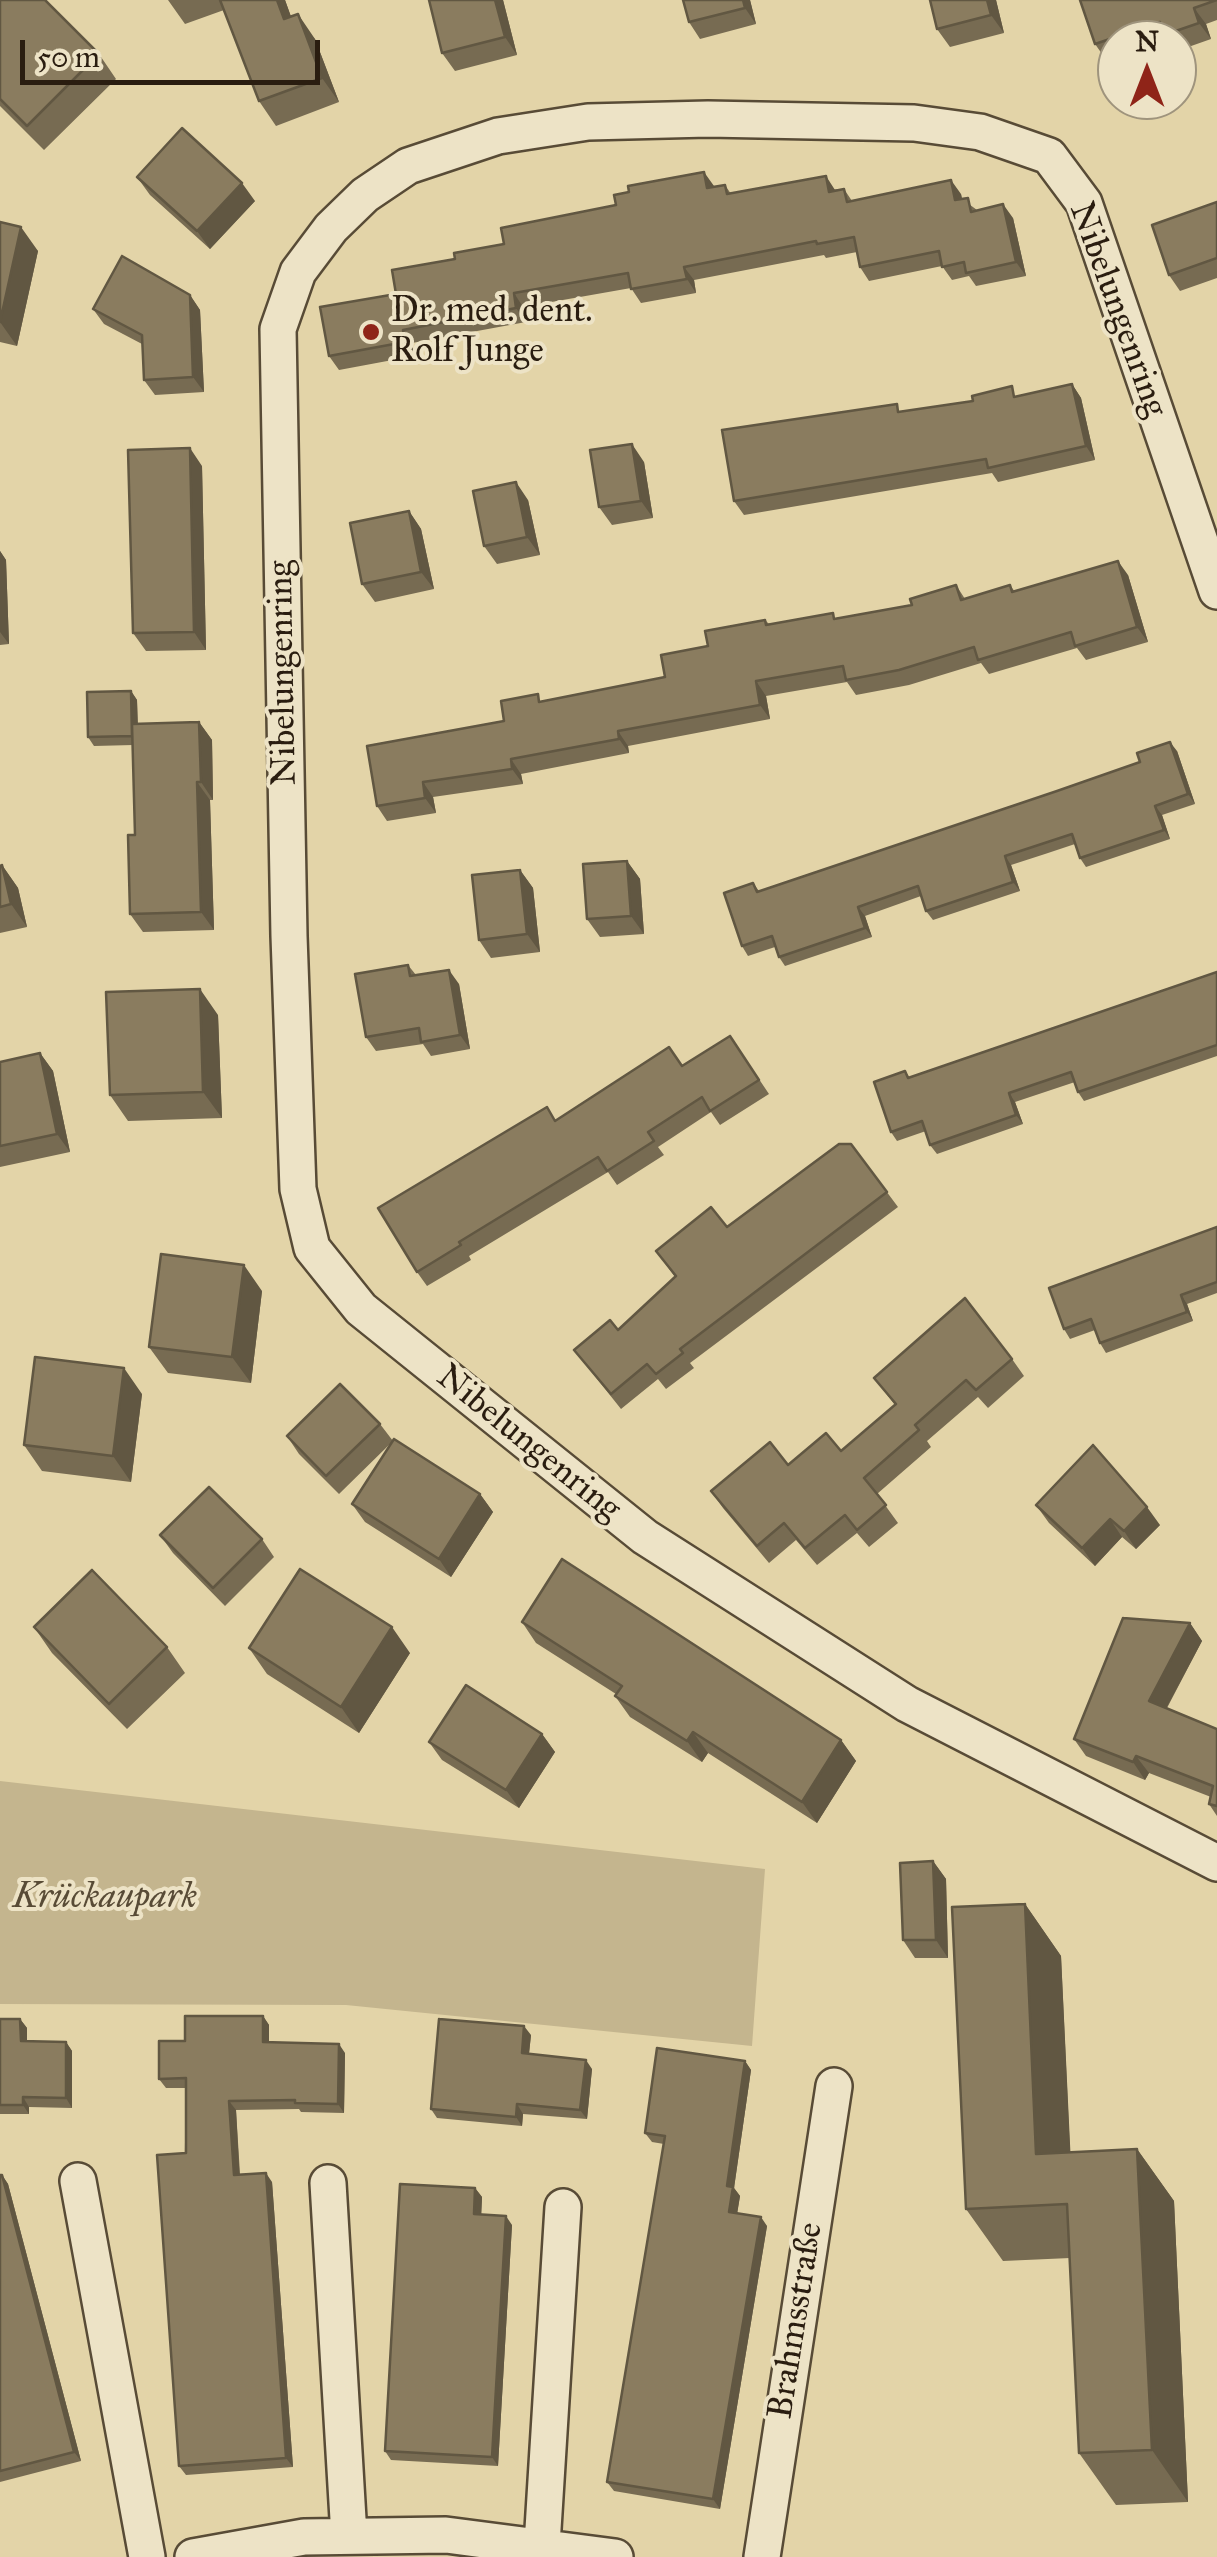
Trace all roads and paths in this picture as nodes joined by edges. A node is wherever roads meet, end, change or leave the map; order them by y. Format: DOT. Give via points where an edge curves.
graph roads {
  1 [pos="1217,590"];
  2 [pos="1217,1863"];
  3 [pos="834,2086"];
  4 [pos="78,2181"];
  5 [pos="328,2183"];
  6 [pos="563,2208"];
  7 [pos="349,2536"];
  8 [pos="542,2546"];
  9 [pos="147,2557"];
  10 [pos="194,2557"];
  11 [pos="615,2557"];
  12 [pos="762,2557"];
  1 -- 2 [label="street, Nibelungenring" via="1084,202 1049,156 980,132 914,123 708,119 588,122 498,136 408,166 365,195 298,272 278,329 296,1150 312,1248 361,1309 645,1537 907,1704"];
  3 -- 12 [label="street, Brahmsstraße"];
  4 -- 9 [label="street"];
  5 -- 7 [label="street"];
  6 -- 8 [label="street"];
  7 -- 8 [label="street" via="446,2536"];
  7 -- 10 [label="street"];
  8 -- 11 [label="street"];
}
